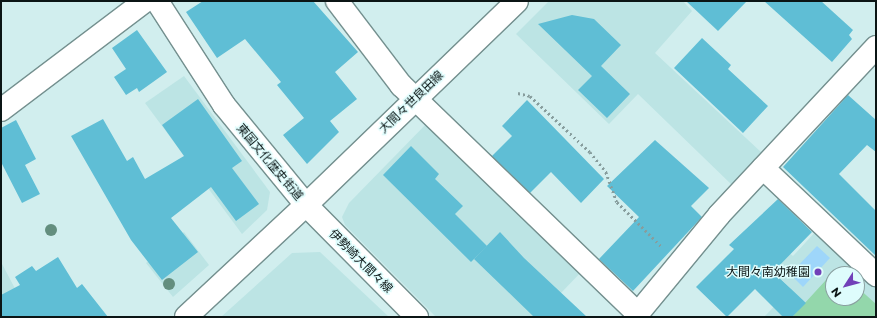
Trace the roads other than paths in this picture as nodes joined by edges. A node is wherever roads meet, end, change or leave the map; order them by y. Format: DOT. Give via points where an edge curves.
graph roads {
  1 [pos="145,1"];
  2 [pos="157,1"];
  3 [pos="337,1"];
  4 [pos="517,1"];
  5 [pos="876,46"];
  6 [pos="414,98"];
  7 [pos="1,110"];
  8 [pos="763,168"];
  9 [pos="306,205"];
  10 [pos="876,275"];
  11 [pos="641,314"];
  12 [pos="186,317"];
  13 [pos="417,317"];
  1 -- 7 [label="main road"];
  2 -- 9 [label="main road, 東国文化歴史街道" via="224,106"];
  3 -- 6 [label="main road" via="380,62"];
  4 -- 6 [label="main road, 大間々世良田線"];
  5 -- 8 [label="main road"];
  6 -- 9 [label="main road, 大間々世良田線"];
  6 -- 11 [label="main road"];
  8 -- 10 [label="main road"];
  8 -- 11 [label="main road" via="678,263"];
  9 -- 12 [label="main road, 東国文化歴史街道"];
  9 -- 13 [label="main road, 伊勢崎大間々線"];
}
